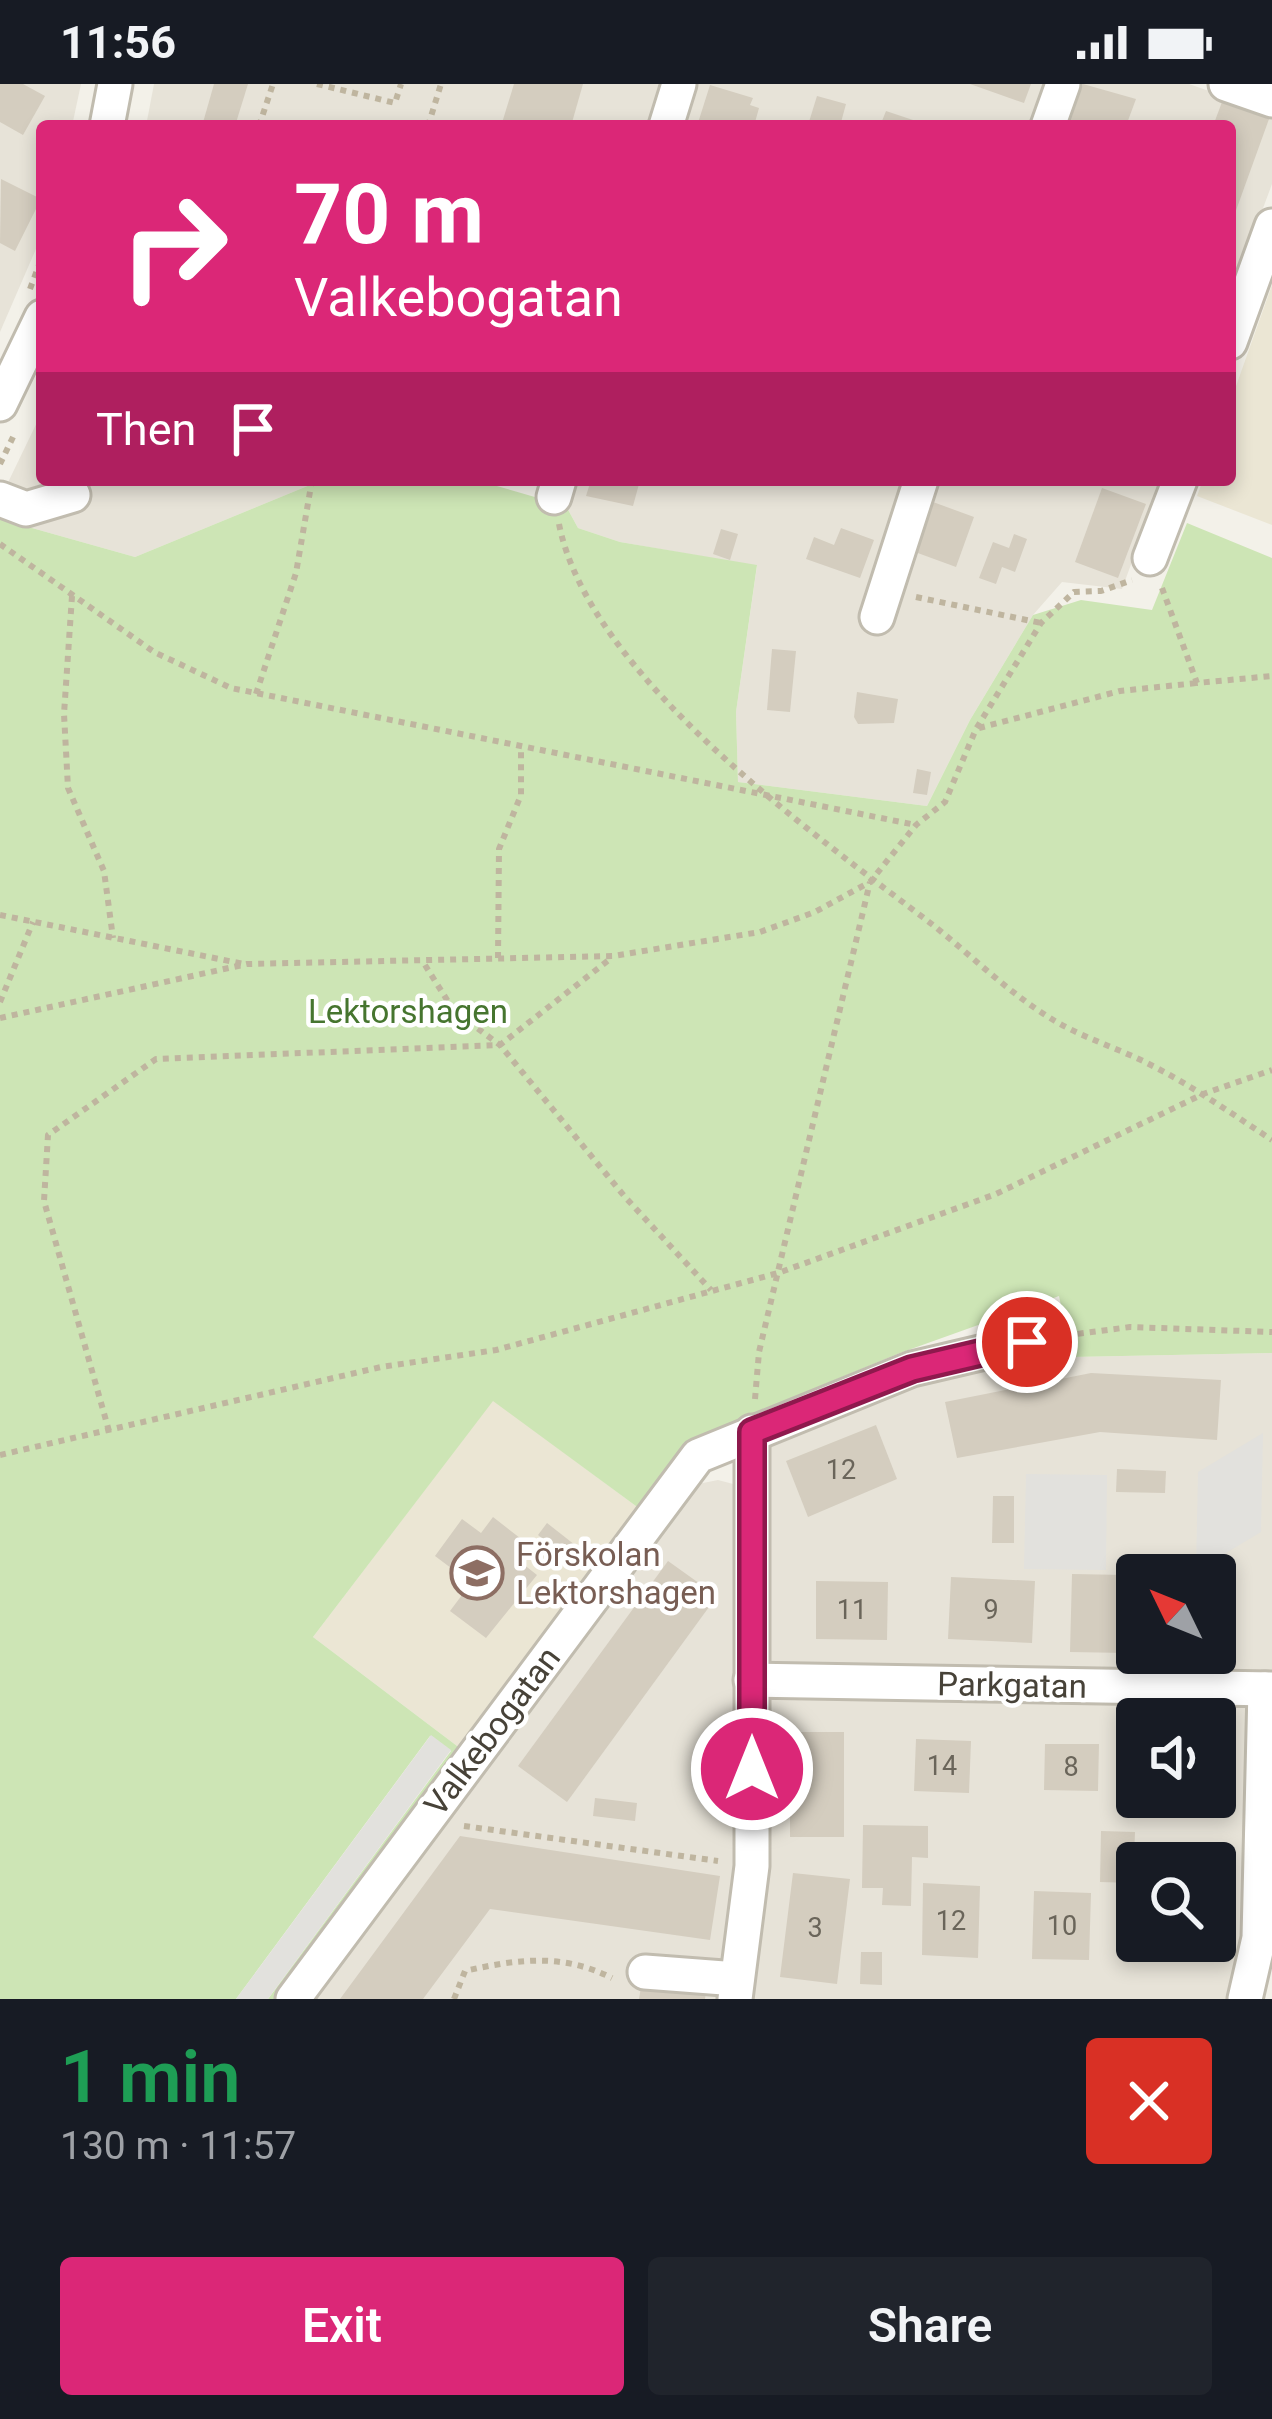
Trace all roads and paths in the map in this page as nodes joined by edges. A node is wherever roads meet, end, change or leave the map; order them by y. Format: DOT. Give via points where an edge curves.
graph roads {
  1 [pos="115,84"];
  2 [pos="273,84"];
  3 [pos="317,84"];
  4 [pos="401,84"];
  5 [pos="441,84"];
  6 [pos="679,84"];
  7 [pos="1063,84"];
  8 [pos="1226,84"];
  9 [pos="1272,100"];
  10 [pos="108,120"];
  11 [pos="261,120"];
  12 [pos="430,120"];
  13 [pos="668,120"];
  14 [pos="1050,120"];
  15 [pos="1272,226"];
  16 [pos="1236,325"];
  17 [pos="36,329"];
  18 [pos="0,404"];
  19 [pos="312,486"];
  20 [pos="919,486"];
  21 [pos="1178,486"];
  22 [pos="556,488"];
  23 [pos="73,494"];
  24 [pos="0,499"];
  25 [pos="0,544"];
  26 [pos="1150,558"];
  27 [pos="72,595"];
  28 [pos="880,603"];
  29 [pos="1041,623"];
  30 [pos="1272,676"];
  31 [pos="1198,683"];
  32 [pos="256,694"];
  33 [pos="976,729"];
  34 [pos="520,748"];
  35 [pos="777,801"];
  36 [pos="916,825"];
  37 [pos="870,882"];
  38 [pos="0,916"];
  39 [pos="34,922"];
  40 [pos="113,938"];
  41 [pos="613,956"];
  42 [pos="497,958"];
  43 [pos="248,964"];
  44 [pos="424,964"];
  45 [pos="0,1002"];
  46 [pos="0,1018"];
  47 [pos="500,1045"];
  48 [pos="1272,1070"];
  49 [pos="1203,1094"];
  50 [pos="1272,1139"];
  51 [pos="778,1273"];
  52 [pos="711,1289"];
  53 [pos="1272,1332"];
  54 [pos="1027,1342"];
  55 [pos="110,1431"];
  56 [pos="752,1432"];
  57 [pos="0,1455"];
  58 [pos="751,1680"];
  59 [pos="1269,1689"];
  60 [pos="425,1821"];
  61 [pos="752,1866"];
  62 [pos="637,1979"];
  63 [pos="736,1989"];
  64 [pos="293,1999"];
  65 [pos="454,1999"];
  66 [pos="1245,1999"];
  1 -- 10 [label="street"];
  2 -- 11 [label="path"];
  3 -- 4 [label="path" via="394,103"];
  5 -- 12 [label="path"];
  6 -- 13 [label="street"];
  7 -- 14 [label="street"];
  8 -- 9 [label="street"];
  15 -- 16 [label="street"];
  17 -- 18 [label="street"];
  19 -- 32 [label="path" via="296,572"];
  20 -- 28 [label="street"];
  21 -- 26 [label="street"];
  22 -- 35 [label="path" via="566,558 583,593 654,687"];
  23 -- 24 [label="street" via="26,509"];
  25 -- 27 [label="path"];
  26 -- 29 [label="path" via="1125,585 1074,592"];
  26 -- 31 [label="path"];
  27 -- 32 [label="path" via="181,669"];
  27 -- 40 [label="path" via="68,788 104,871"];
  28 -- 29 [label="path"];
  29 -- 33 [label="path"];
  30 -- 31 [label="path"];
  31 -- 33 [label="path" via="1120,691"];
  32 -- 34 [label="path"];
  33 -- 36 [label="path" via="956,786"];
  34 -- 35 [label="path"];
  34 -- 42 [label="path" via="521,795 499,850"];
  35 -- 36 [label="path"];
  35 -- 37 [label="path"];
  36 -- 37 [label="path"];
  37 -- 41 [label="path" via="760,932"];
  37 -- 49 [label="path" via="1057,1022"];
  37 -- 51 [label="path"];
  38 -- 39 [label="path"];
  39 -- 40 [label="path"];
  39 -- 45 [label="path"];
  40 -- 43 [label="path"];
  41 -- 42 [label="path"];
  41 -- 47 [label="path"];
  42 -- 44 [label="path"];
  43 -- 44 [label="path"];
  43 -- 46 [label="path"];
  44 -- 47 [label="path" via="454,1011"];
  47 -- 52 [label="path"];
  47 -- 55 [label="path" via="156,1059 48,1135 44,1201"];
  48 -- 49 [label="path"];
  49 -- 50 [label="path"];
  49 -- 51 [label="path" via="996,1193"];
  51 -- 52 [label="path"];
  51 -- 56 [label="path" via="759,1352"];
  52 -- 55 [label="path" via="496,1350 381,1367"];
  53 -- 54 [label="path" via="1130,1327"];
  54 -- 56 [label="street, Valkebogatan" via="912,1369"];
  55 -- 57 [label="path"];
  56 -- 58 [label="street"];
  56 -- 60 [label="street, Valkebogatan" via="698,1456"];
  58 -- 59 [label="street, Parkgatan"];
  58 -- 61 [label="street"];
  59 -- 66 [label="street" via="1259,1938"];
  60 -- 61 [label="path"];
  60 -- 64 [label="street, Valkebogatan"];
  61 -- 63 [label="street"];
  62 -- 63 [label="street"];
  62 -- 65 [label="path" via="530,1956 465,1971"];
}
